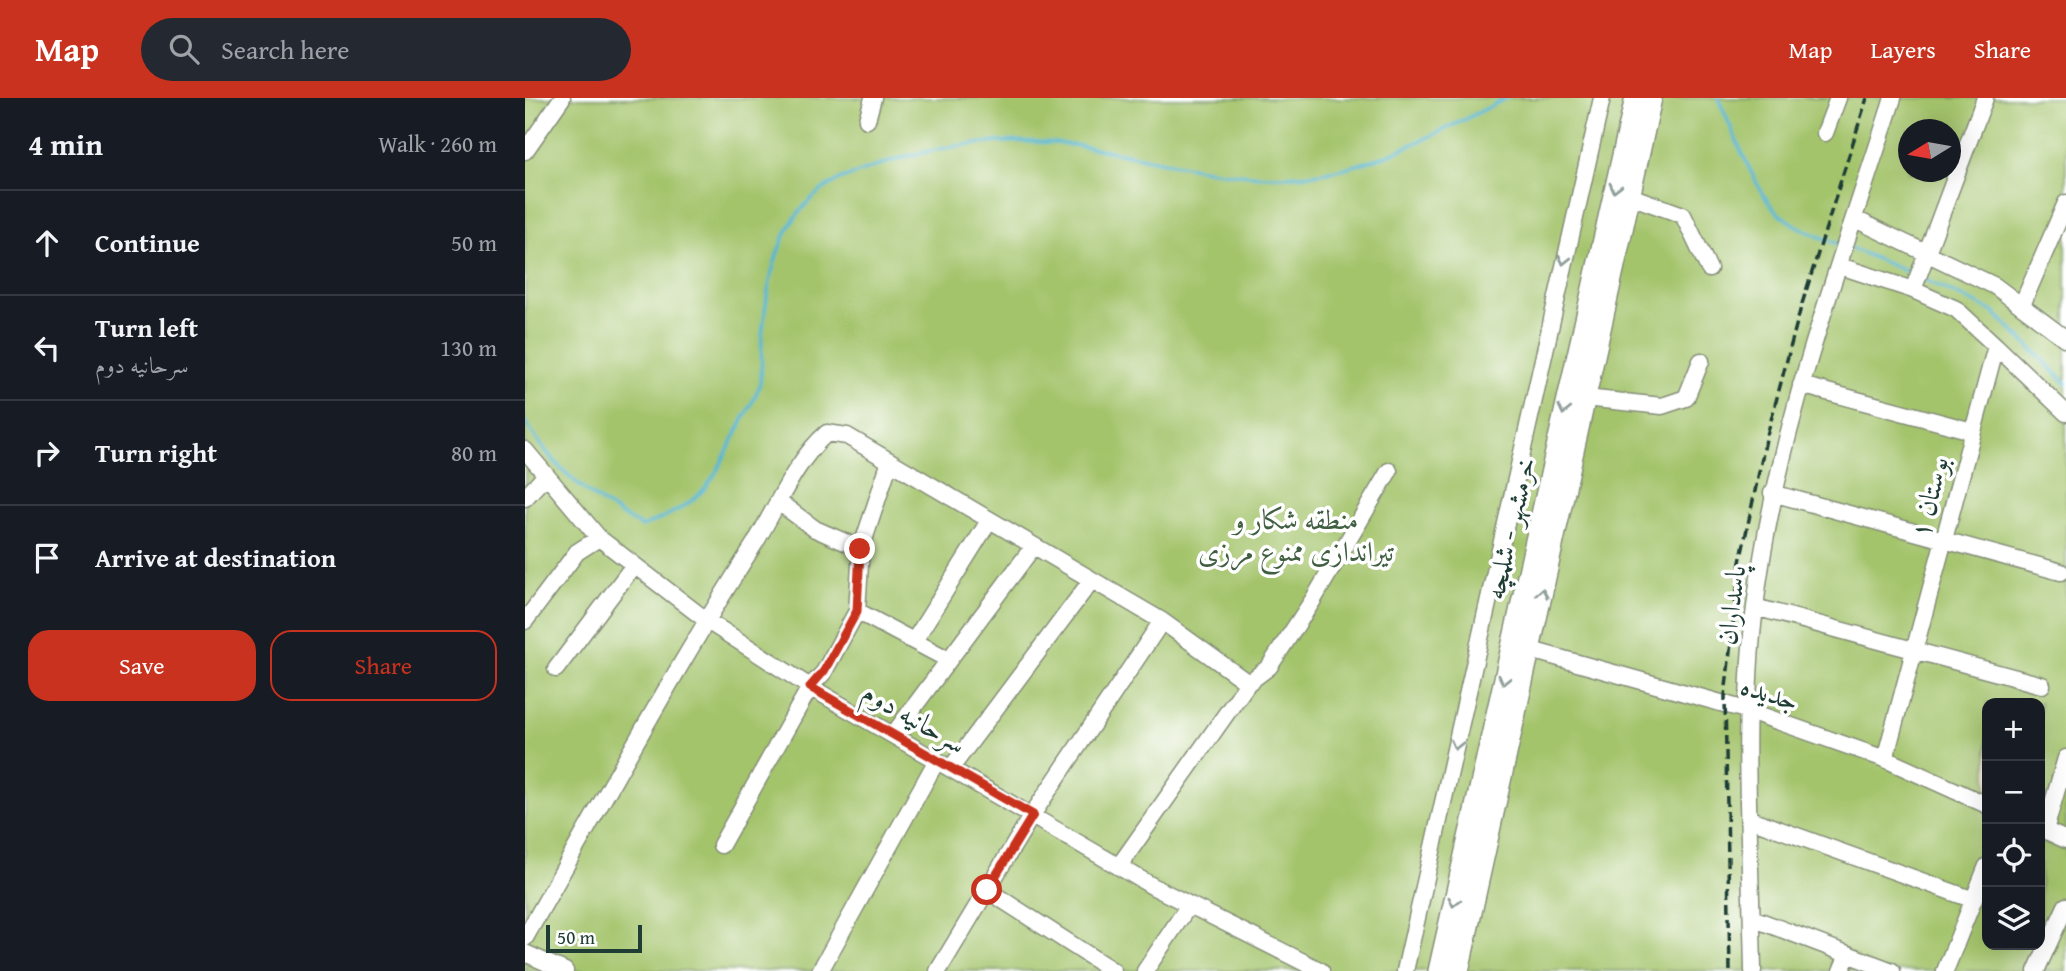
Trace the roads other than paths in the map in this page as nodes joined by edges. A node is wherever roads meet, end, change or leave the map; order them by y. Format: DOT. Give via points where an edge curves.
graph roads {
  1 [pos="562,98"];
  2 [pos="873,98"];
  3 [pos="1602,98"];
  4 [pos="1636,98"];
  5 [pos="1651,98"];
  6 [pos="1838,98"];
  7 [pos="1893,98"];
  8 [pos="1985,98"];
  9 [pos="867,120"];
  10 [pos="1825,133"];
  11 [pos="525,151"];
  12 [pos="1630,196"];
  13 [pos="2066,203"];
  14 [pos="1855,219"];
  15 [pos="1926,260"];
  16 [pos="1841,261"];
  17 [pos="1709,269"];
  18 [pos="1914,287"];
  19 [pos="2022,305"];
  20 [pos="2066,339"];
  21 [pos="1996,346"];
  22 [pos="1701,361"];
  23 [pos="1801,384"];
  24 [pos="1585,398"];
  25 [pos="2066,413"];
  26 [pos="1972,431"];
  27 [pos="525,450"];
  28 [pos="891,461"];
  29 [pos="1389,471"];
  30 [pos="545,475"];
  31 [pos="1773,493"];
  32 [pos="525,498"];
  33 [pos="780,503"];
  34 [pos="989,521"];
  35 [pos="599,538"];
  36 [pos="1944,541"];
  37 [pos="1033,547"];
  38 [pos="860,549"];
  39 [pos="634,565"];
  40 [pos="2061,572"];
  41 [pos="1091,581"];
  42 [pos="1755,607"];
  43 [pos="857,611"];
  44 [pos="706,620"];
  45 [pos="525,621"];
  46 [pos="1161,621"];
  47 [pos="914,641"];
  48 [pos="1520,648"];
  49 [pos="1913,650"];
  50 [pos="949,660"];
  51 [pos="556,669"];
  52 [pos="1248,683"];
  53 [pos="2042,685"];
  54 [pos="810,687"];
  55 [pos="1746,710"];
  56 [pos="893,735"];
  57 [pos="2066,758"];
  58 [pos="1885,759"];
  59 [pos="944,764"];
  60 [pos="1982,803"];
  61 [pos="1033,815"];
  62 [pos="1750,819"];
  63 [pos="2044,824"];
  64 [pos="2045,830"];
  65 [pos="2066,840"];
  66 [pos="721,845"];
  67 [pos="1119,866"];
  68 [pos="1982,879"];
  69 [pos="987,890"];
  70 [pos="1974,900"];
  71 [pos="1189,905"];
  72 [pos="2066,905"];
  73 [pos="1752,918"];
  74 [pos="525,938"];
  75 [pos="525,953"];
  76 [pos="1848,954"];
  77 [pos="565,971"];
  78 [pos="820,971"];
  79 [pos="939,971"];
  80 [pos="1113,971"];
  81 [pos="1145,971"];
  82 [pos="1321,971"];
  83 [pos="1405,971"];
  84 [pos="1439,971"];
  85 [pos="1458,971"];
  86 [pos="1753,971"];
  87 [pos="1840,971"];
  88 [pos="1892,971"];
  89 [pos="1945,971"];
  90 [pos="2036,971"];
  1 -- 11 [label="street"];
  2 -- 9 [label="street"];
  3 -- 83 [label="street, one-way"];
  4 -- 48 [label="highway, خرمشهر - شلمچه, one-way"];
  5 -- 12 [label="highway, خرمشهر - شلمچه"];
  6 -- 10 [label="street"];
  7 -- 14 [label="street, پاسداران"];
  8 -- 15 [label="street"];
  12 -- 17 [label="street" via="1683,215"];
  12 -- 24 [label="highway, خرمشهر - شلمچه"];
  13 -- 19 [label="street"];
  14 -- 15 [label="street"];
  14 -- 16 [label="street, پاسداران"];
  15 -- 18 [label="street"];
  15 -- 19 [label="street" via="1995,286"];
  16 -- 18 [label="street"];
  16 -- 23 [label="street, پاسداران"];
  18 -- 21 [label="street" via="1956,309"];
  19 -- 20 [label="street"];
  21 -- 25 [label="street"];
  21 -- 26 [label="street, بوستان ۱"];
  22 -- 24 [label="street" via="1686,398 1662,406"];
  23 -- 26 [label="street"];
  23 -- 31 [label="street, پاسداران"];
  48 -- 24 [label="highway, خرمشهر - شلمچه, one-way"];
  26 -- 36 [label="street, بوستان ۱"];
  27 -- 30 [label="street, سرحانیه دوم"];
  28 -- 33 [label="street" via="847,436 827,433 809,448"];
  28 -- 34 [label="street"];
  28 -- 38 [label="street"];
  29 -- 52 [label="street" via="1291,634 1269,667"];
  30 -- 32 [label="street"];
  30 -- 35 [label="street, سرحانیه دوم"];
  31 -- 36 [label="street"];
  31 -- 42 [label="street, پاسداران"];
  33 -- 38 [label="street" via="815,529"];
  33 -- 44 [label="street"];
  34 -- 37 [label="street"];
  34 -- 47 [label="street"];
  35 -- 39 [label="street, سرحانیه دوم"];
  35 -- 45 [label="street" via="577,552"];
  36 -- 40 [label="street"];
  36 -- 49 [label="street, بوستان ۱"];
  37 -- 41 [label="street"];
  37 -- 50 [label="street"];
  38 -- 43 [label="street"];
  39 -- 44 [label="street, سرحانیه دوم"];
  39 -- 51 [label="street"];
  41 -- 46 [label="street"];
  41 -- 59 [label="street"];
  42 -- 49 [label="street"];
  42 -- 55 [label="street, پاسداران"];
  43 -- 47 [label="street"];
  43 -- 54 [label="street"];
  44 -- 54 [label="street, سرحانیه دوم"];
  44 -- 74 [label="street"];
  46 -- 52 [label="street"];
  46 -- 61 [label="street"];
  47 -- 50 [label="street"];
  48 -- 55 [label="street, جدیده"];
  48 -- 84 [label="highway, خرمشهر - شلمچه, one-way"];
  48 -- 85 [label="highway, خرمشهر - شلمچه"];
  49 -- 53 [label="street"];
  49 -- 58 [label="street, بوستان ۱"];
  50 -- 56 [label="street"];
  52 -- 67 [label="street"];
  54 -- 56 [label="street, سرحانیه دوم"];
  54 -- 66 [label="street"];
  55 -- 58 [label="street, جدیده"];
  55 -- 62 [label="street, پاسداران"];
  56 -- 59 [label="street, سرحانیه دوم"];
  57 -- 63 [label="street"];
  58 -- 60 [label="street, جدیده"];
  59 -- 61 [label="street, سرحانیه دوم"];
  59 -- 78 [label="street"];
  61 -- 67 [label="street, سرحانیه دوم"];
  61 -- 69 [label="street"];
  62 -- 70 [label="street"];
  62 -- 73 [label="street, پاسداران"];
  64 -- 65 [label="street"];
  67 -- 71 [label="street, سرحانیه دوم"];
  68 -- 70 [label="street"];
  69 -- 79 [label="street"];
  69 -- 80 [label="street"];
  70 -- 89 [label="street"];
  71 -- 81 [label="street"];
  71 -- 82 [label="street, سرحانیه دوم"];
  72 -- 90 [label="street"];
  73 -- 76 [label="street"];
  73 -- 86 [label="street, پاسداران"];
  75 -- 77 [label="street"];
  76 -- 87 [label="street"];
  76 -- 88 [label="street"];
}
